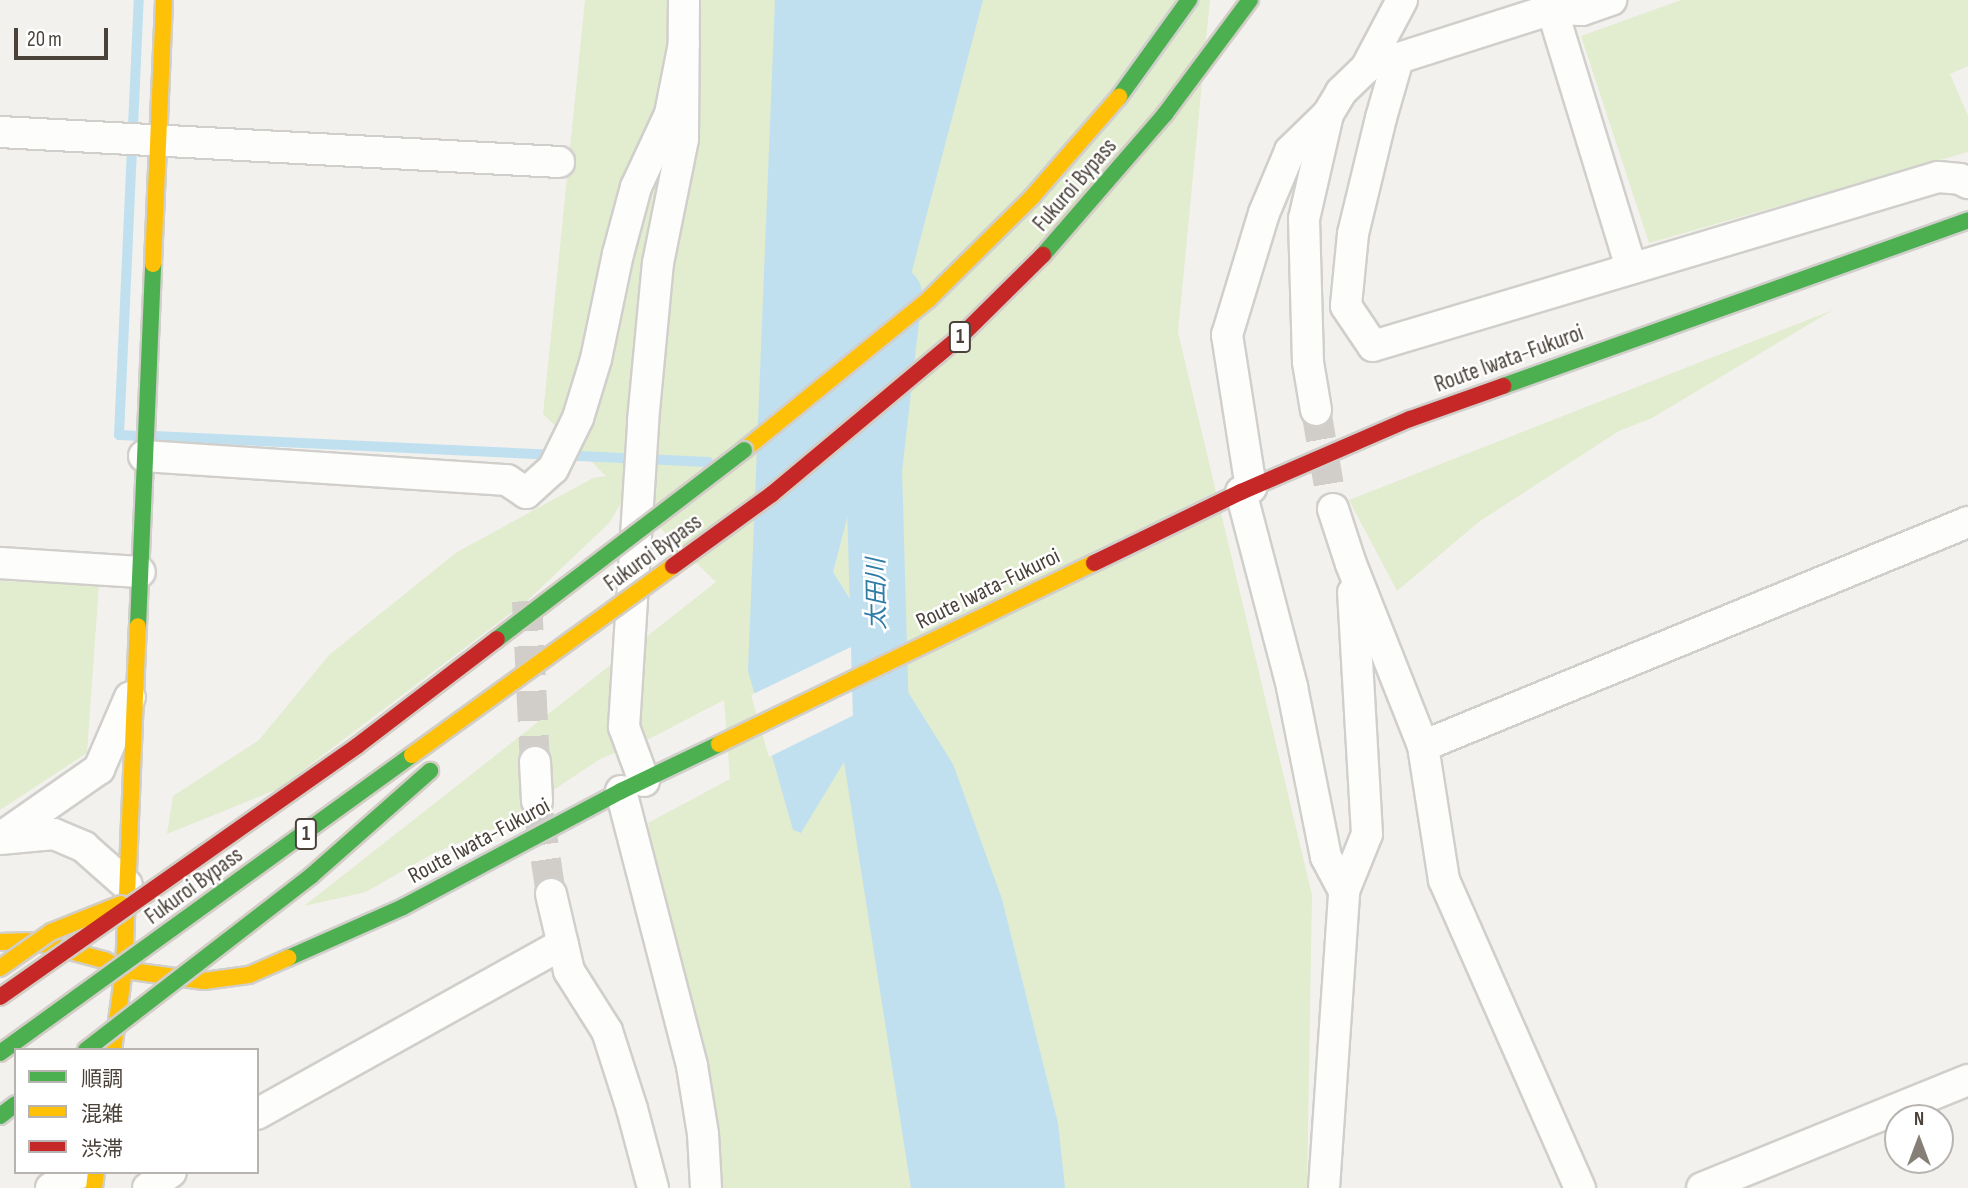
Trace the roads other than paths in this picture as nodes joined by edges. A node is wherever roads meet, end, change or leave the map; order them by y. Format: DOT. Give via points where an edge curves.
graph roads {
  1 [pos="164,0"];
  2 [pos="684,0"];
  3 [pos="1189,0"];
  4 [pos="1250,0"];
  5 [pos="1402,0"];
  6 [pos="1611,0"];
  7 [pos="1552,9"];
  8 [pos="684,43"];
  9 [pos="1398,59"];
  10 [pos="1366,68"];
  11 [pos="1328,114"];
  12 [pos="0,132"];
  13 [pos="158,141"];
  14 [pos="559,162"];
  15 [pos="1968,183"];
  16 [pos="1968,220"];
  17 [pos="1631,268"];
  18 [pos="1316,410"];
  19 [pos="144,456"];
  20 [pos="1236,495"];
  21 [pos="1333,509"];
  22 [pos="1968,522"];
  23 [pos="0,563"];
  24 [pos="1351,565"];
  25 [pos="139,572"];
  26 [pos="610,612"];
  27 [pos="134,686"];
  28 [pos="486,722"];
  29 [pos="1423,746"];
  30 [pos="445,758"];
  31 [pos="536,762"];
  32 [pos="644,781"];
  33 [pos="537,801"];
  34 [pos="0,839"];
  35 [pos="136,890"];
  36 [pos="1344,891"];
  37 [pos="551,894"];
  38 [pos="0,942"];
  39 [pos="563,944"];
  40 [pos="0,968"];
  41 [pos="124,970"];
  42 [pos="0,997"];
  43 [pos="89,1048"];
  44 [pos="113,1048"];
  45 [pos="0,1053"];
  46 [pos="1968,1080"];
  47 [pos="259,1113"];
  48 [pos="77,1174"];
  49 [pos="168,1174"];
  50 [pos="51,1188"];
  51 [pos="148,1188"];
  52 [pos="653,1188"];
  53 [pos="706,1188"];
  54 [pos="1324,1188"];
  55 [pos="1580,1188"];
  56 [pos="1702,1188"];
  1 -- 13 [label="main road"];
  2 -- 8 [label="street"];
  3 -- 35 [label="main road, Fukuroi Bypass / 1, bridge" via="1120,95 1032,197 929,299 744,450 368,737"];
  4 -- 26 [label="main road, Fukuroi Bypass / 1, bridge" via="1165,114 1063,236 960,337 772,494"];
  5 -- 10 [label="street"];
  6 -- 7 [label="street" via="1581,10"];
  7 -- 9 [label="street"];
  7 -- 17 [label="street"];
  8 -- 19 [label="street" via="670,114 636,187 579,418 553,469 526,493 507,480"];
  8 -- 32 [label="street" via="683,139 657,276 624,713 624,727"];
  9 -- 10 [label="street"];
  9 -- 17 [label="street" via="1353,234 1346,306 1373,346"];
  10 -- 11 [label="street" via="1341,92"];
  11 -- 18 [label="street" via="1304,219 1308,362"];
  11 -- 20 [label="street" via="1290,151 1264,213 1227,335"];
  12 -- 13 [label="street"];
  13 -- 14 [label="street"];
  13 -- 19 [label="main road"];
  15 -- 17 [label="street" via="1938,177"];
  16 -- 20 [label="main road, Route Iwata-Fukuroi" via="1410,419"];
  19 -- 25 [label="main road"];
  20 -- 32 [label="main road, Route Iwata-Fukuroi"];
  20 -- 36 [label="street" via="1292,687 1326,857"];
  21 -- 24 [label="street"];
  22 -- 29 [label="street"];
  23 -- 25 [label="street"];
  24 -- 29 [label="street"];
  24 -- 36 [label="street" via="1367,834"];
  25 -- 27 [label="main road"];
  26 -- 28 [label="main road, 1, bridge"];
  26 -- 45 [label="main road, Fukuroi Bypass / 1, bridge"];
  27 -- 34 [label="street" via="99,769"];
  27 -- 35 [label="main road"];
  29 -- 55 [label="street" via="1444,880"];
  30 -- 43 [label="main road, 1, bridge" via="311,876"];
  31 -- 33 [label="street"];
  32 -- 41 [label="main road, Route Iwata-Fukuroi" via="403,907 249,975 204,981"];
  32 -- 53 [label="street" via="703,1134"];
  34 -- 35 [label="street" via="54,834 84,847"];
  35 -- 40 [label="main road, bridge" via="51,932"];
  35 -- 41 [label="main road"];
  35 -- 42 [label="main road, Fukuroi Bypass / 1, bridge"];
  36 -- 54 [label="street"];
  37 -- 39 [label="street"];
  38 -- 41 [label="main road, Route Iwata-Fukuroi" via="32,940"];
  39 -- 47 [label="street"];
  39 -- 52 [label="street" via="569,971 607,1031"];
  41 -- 44 [label="main road"];
  46 -- 56 [label="street"];
  48 -- 50 [label="street"];
  49 -- 51 [label="street"];
}
